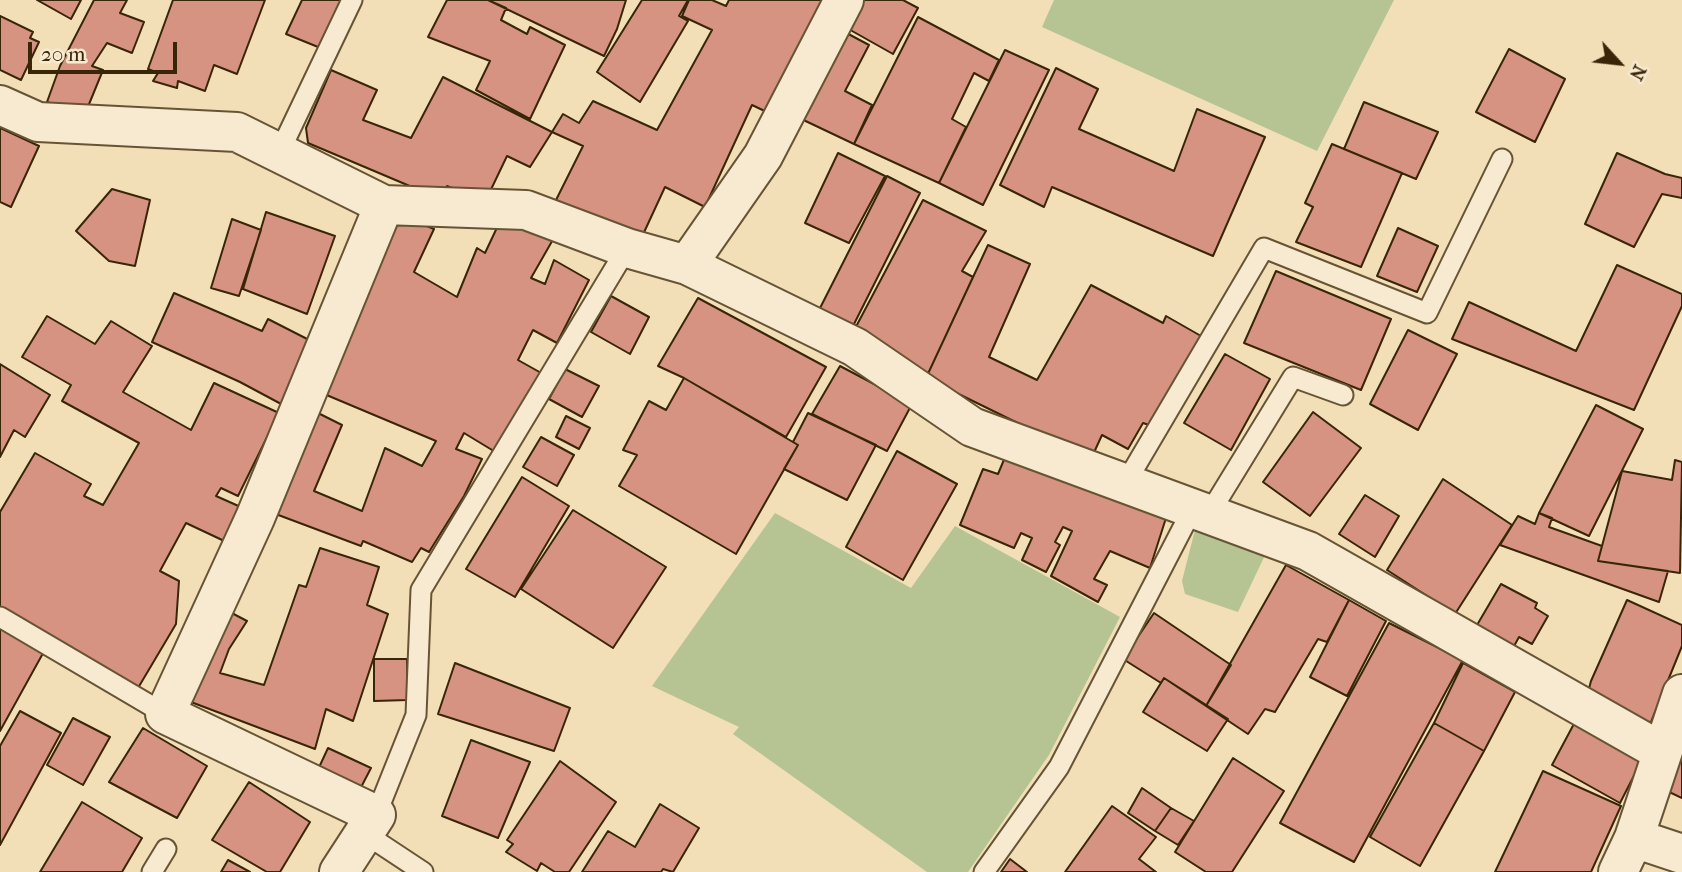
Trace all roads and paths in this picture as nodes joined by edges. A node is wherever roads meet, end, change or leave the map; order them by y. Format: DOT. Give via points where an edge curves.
graph roads {
  1 [pos="352,0"];
  2 [pos="844,0"];
  3 [pos="0,105"];
  4 [pos="279,153"];
  5 [pos="1502,159"];
  6 [pos="384,205"];
  7 [pos="627,248"];
  8 [pos="687,265"];
  9 [pos="1343,395"];
  10 [pos="1125,484"];
  11 [pos="1201,511"];
  12 [pos="0,617"];
  13 [pos="1682,694"];
  14 [pos="165,714"];
  15 [pos="1661,752"];
  16 [pos="370,824"];
  17 [pos="1634,838"];
  18 [pos="166,849"];
  19 [pos="1682,854"];
  20 [pos="152,872"];
  21 [pos="339,872"];
  22 [pos="423,872"];
  23 [pos="984,872"];
  24 [pos="1618,872"];
  1 -- 4 [label="lane"];
  2 -- 8 [label="street" via="763,156"];
  3 -- 4 [label="street" via="38,122 237,132"];
  4 -- 6 [label="street"];
  5 -- 10 [label="lane" via="1427,313 1264,248"];
  6 -- 7 [label="street" via="526,210"];
  6 -- 14 [label="street" via="255,518"];
  7 -- 8 [label="street"];
  7 -- 16 [label="lane" via="421,590 416,715"];
  8 -- 10 [label="street" via="855,347 972,427"];
  9 -- 11 [label="lane" via="1293,377"];
  10 -- 11 [label="street"];
  11 -- 15 [label="street" via="1308,551"];
  11 -- 23 [label="lane" via="1059,767"];
  12 -- 14 [label="lane"];
  13 -- 15 [label="street"];
  14 -- 16 [label="street"];
  15 -- 17 [label="street"];
  16 -- 21 [label="street"];
  16 -- 22 [label="lane"];
  17 -- 19 [label="street"];
  17 -- 24 [label="street"];
  18 -- 20 [label="lane"];
}
